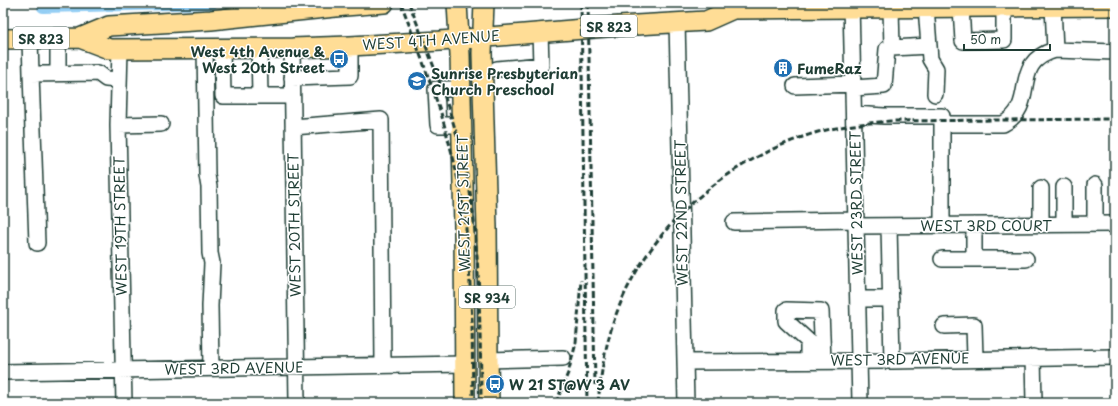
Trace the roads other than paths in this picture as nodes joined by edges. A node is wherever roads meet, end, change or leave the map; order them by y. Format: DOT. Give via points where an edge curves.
graph roads {
  1 [pos="384,3"];
  2 [pos="457,3"];
  3 [pos="484,3"];
  4 [pos="851,5"];
  5 [pos="726,6"];
  6 [pos="1053,6"];
  7 [pos="1115,6"];
  8 [pos="926,7"];
  9 [pos="961,7"];
  10 [pos="1004,7"];
  11 [pos="891,8"];
  12 [pos="677,22"];
  13 [pos="540,32"];
  14 [pos="483,37"];
  15 [pos="30,38"];
  16 [pos="58,38"];
  17 [pos="80,38"];
  18 [pos="3,39"];
  19 [pos="459,39"];
  20 [pos="350,46"];
  21 [pos="929,46"];
  22 [pos="214,48"];
  23 [pos="259,48"];
  24 [pos="292,48"];
  25 [pos="892,48"];
  26 [pos="120,49"];
  27 [pos="1055,50"];
  28 [pos="1115,52"];
  29 [pos="497,69"];
  30 [pos="31,74"];
  31 [pos="58,74"];
  32 [pos="292,78"];
  33 [pos="119,80"];
  34 [pos="795,86"];
  35 [pos="853,86"];
  36 [pos="935,94"];
  37 [pos="260,96"];
  38 [pos="292,96"];
  39 [pos="854,114"];
  40 [pos="161,124"];
  41 [pos="942,124"];
  42 [pos="118,125"];
  43 [pos="293,127"];
  44 [pos="1095,186"];
  45 [pos="1064,187"];
  46 [pos="1041,188"];
  47 [pos="734,222"];
  48 [pos="856,223"];
  49 [pos="1064,224"];
  50 [pos="1095,224"];
  51 [pos="1115,224"];
  52 [pos="942,225"];
  53 [pos="974,225"];
  54 [pos="1041,225"];
  55 [pos="889,226"];
  56 [pos="37,243"];
  57 [pos="942,259"];
  58 [pos="974,259"];
  59 [pos="1026,259"];
  60 [pos="891,298"];
  61 [pos="858,299"];
  62 [pos="944,326"];
  63 [pos="1033,357"];
  64 [pos="1115,357"];
  65 [pos="563,358"];
  66 [pos="975,358"];
  67 [pos="488,360"];
  68 [pos="892,360"];
  69 [pos="859,361"];
  70 [pos="685,362"];
  71 [pos="464,364"];
  72 [pos="383,365"];
  73 [pos="296,367"];
  74 [pos="211,368"];
  75 [pos="123,370"];
  76 [pos="3,372"];
  77 [pos="124,403"];
  78 [pos="297,403"];
  79 [pos="466,403"];
  80 [pos="489,403"];
  81 [pos="686,403"];
  82 [pos="860,403"];
  83 [pos="1034,403"];
  1 -- 17 [label="main road, WEST 4TH AVENUE / SR 823" via="211,20 109,26"];
  2 -- 19 [label="main road, WEST 21ST STREET / SR 934"];
  3 -- 14 [label="main road, WEST 21ST STREET / SR 934"];
  4 -- 5 [label="main road, WEST 4TH AVENUE / SR 823"];
  4 -- 11 [label="main road, WEST 4TH AVENUE / SR 823"];
  4 -- 35 [label="street, WEST 23RD STREET"];
  5 -- 12 [label="main road, WEST 4TH AVENUE / SR 823" via="706,21"];
  6 -- 7 [label="main road, WEST 4TH AVENUE / SR 823"];
  6 -- 10 [label="main road, WEST 4TH AVENUE / SR 823"];
  6 -- 27 [label="street"];
  8 -- 9 [label="main road, WEST 4TH AVENUE / SR 823"];
  8 -- 11 [label="main road, WEST 4TH AVENUE / SR 823"];
  8 -- 21 [label="street"];
  9 -- 10 [label="main road, WEST 4TH AVENUE / SR 823"];
  9 -- 10 [label="street" via="963,41 1004,40"];
  11 -- 25 [label="street"];
  12 -- 13 [label="main road, WEST 4TH AVENUE / SR 823"];
  12 -- 70 [label="street, WEST 22ND STREET"];
  13 -- 14 [label="main road, WEST 4TH AVENUE / SR 823"];
  13 -- 29 [label="street" via="541,65"];
  14 -- 19 [label="main road, WEST 4TH AVENUE / SR 823"];
  14 -- 67 [label="main road, WEST 21ST STREET / SR 934"];
  15 -- 16 [label="main road, WEST 4TH AVENUE / SR 823"];
  15 -- 18 [label="main road, WEST 4TH AVENUE / SR 823"];
  15 -- 30 [label="street"];
  16 -- 17 [label="main road, WEST 4TH AVENUE / SR 823"];
  16 -- 31 [label="street"];
  17 -- 26 [label="main road, WEST 4TH AVENUE / SR 823" via="109,49"];
  19 -- 20 [label="main road, WEST 4TH AVENUE / SR 823"];
  19 -- 71 [label="main road, WEST 21ST STREET / SR 934"];
  20 -- 24 [label="main road, WEST 4TH AVENUE / SR 823"];
  20 -- 32 [label="street" via="350,76"];
  21 -- 25 [label="street"];
  21 -- 36 [label="street" via="930,59 936,69"];
  22 -- 23 [label="main road, WEST 4TH AVENUE / SR 823"];
  22 -- 26 [label="main road, WEST 4TH AVENUE / SR 823"];
  22 -- 37 [label="street" via="222,96"];
  22 -- 74 [label="street" via="207,175 212,263"];
  23 -- 24 [label="main road, WEST 4TH AVENUE / SR 823"];
  23 -- 37 [label="street"];
  24 -- 32 [label="street, WEST 20TH STREET"];
  25 -- 35 [label="street" via="887,49 884,86"];
  26 -- 33 [label="street, WEST 19TH STREET"];
  27 -- 28 [label="street"];
  27 -- 41 [label="street" via="1045,52 1030,68 1026,76 1022,102 1010,120 1003,124"];
  30 -- 31 [label="street"];
  30 -- 56 [label="street"];
  31 -- 33 [label="street" via="98,73 106,79"];
  32 -- 38 [label="street, WEST 20TH STREET"];
  33 -- 42 [label="street, WEST 19TH STREET"];
  34 -- 35 [label="street"];
  35 -- 39 [label="street, WEST 23RD STREET"];
  37 -- 38 [label="street"];
  38 -- 43 [label="street, WEST 20TH STREET"];
  39 -- 41 [label="street" via="942,116"];
  39 -- 48 [label="street, WEST 23RD STREET"];
  40 -- 42 [label="street"];
  41 -- 52 [label="street"];
  42 -- 75 [label="street, WEST 19TH STREET"];
  43 -- 72 [label="street" via="381,120"];
  43 -- 73 [label="street, WEST 20TH STREET"];
  44 -- 50 [label="street"];
  45 -- 49 [label="street"];
  46 -- 54 [label="street"];
  47 -- 48 [label="street, WEST 3RD COURT"];
  48 -- 55 [label="street, WEST 3RD COURT"];
  48 -- 61 [label="street, WEST 23RD STREET"];
  49 -- 50 [label="street, WEST 3RD COURT"];
  49 -- 54 [label="street, WEST 3RD COURT"];
  50 -- 51 [label="street, WEST 3RD COURT"];
  52 -- 53 [label="street, WEST 3RD COURT"];
  52 -- 55 [label="street, WEST 3RD COURT"];
  53 -- 54 [label="street, WEST 3RD COURT"];
  53 -- 58 [label="street"];
  55 -- 60 [label="street"];
  57 -- 58 [label="street"];
  58 -- 59 [label="street"];
  60 -- 61 [label="street"];
  60 -- 68 [label="street"];
  61 -- 69 [label="street, WEST 23RD STREET"];
  62 -- 66 [label="street" via="974,325"];
  63 -- 64 [label="street, WEST 3RD AVENUE"];
  63 -- 66 [label="street, WEST 3RD AVENUE"];
  63 -- 83 [label="street"];
  65 -- 67 [label="street"];
  66 -- 68 [label="street, WEST 3RD AVENUE"];
  67 -- 80 [label="main road, WEST 21ST STREET / SR 934"];
  68 -- 69 [label="street, WEST 3RD AVENUE"];
  69 -- 70 [label="street, WEST 3RD AVENUE"];
  69 -- 82 [label="street, WEST 23RD STREET"];
  70 -- 81 [label="street, WEST 22ND STREET"];
  71 -- 72 [label="street, WEST 3RD AVENUE"];
  71 -- 79 [label="main road, WEST 21ST STREET / SR 934"];
  72 -- 73 [label="street, WEST 3RD AVENUE"];
  73 -- 74 [label="street, WEST 3RD AVENUE"];
  73 -- 78 [label="street, WEST 20TH STREET"];
  74 -- 75 [label="street, WEST 3RD AVENUE"];
  75 -- 76 [label="street, WEST 3RD AVENUE"];
  75 -- 77 [label="street, WEST 19TH STREET"];
}
